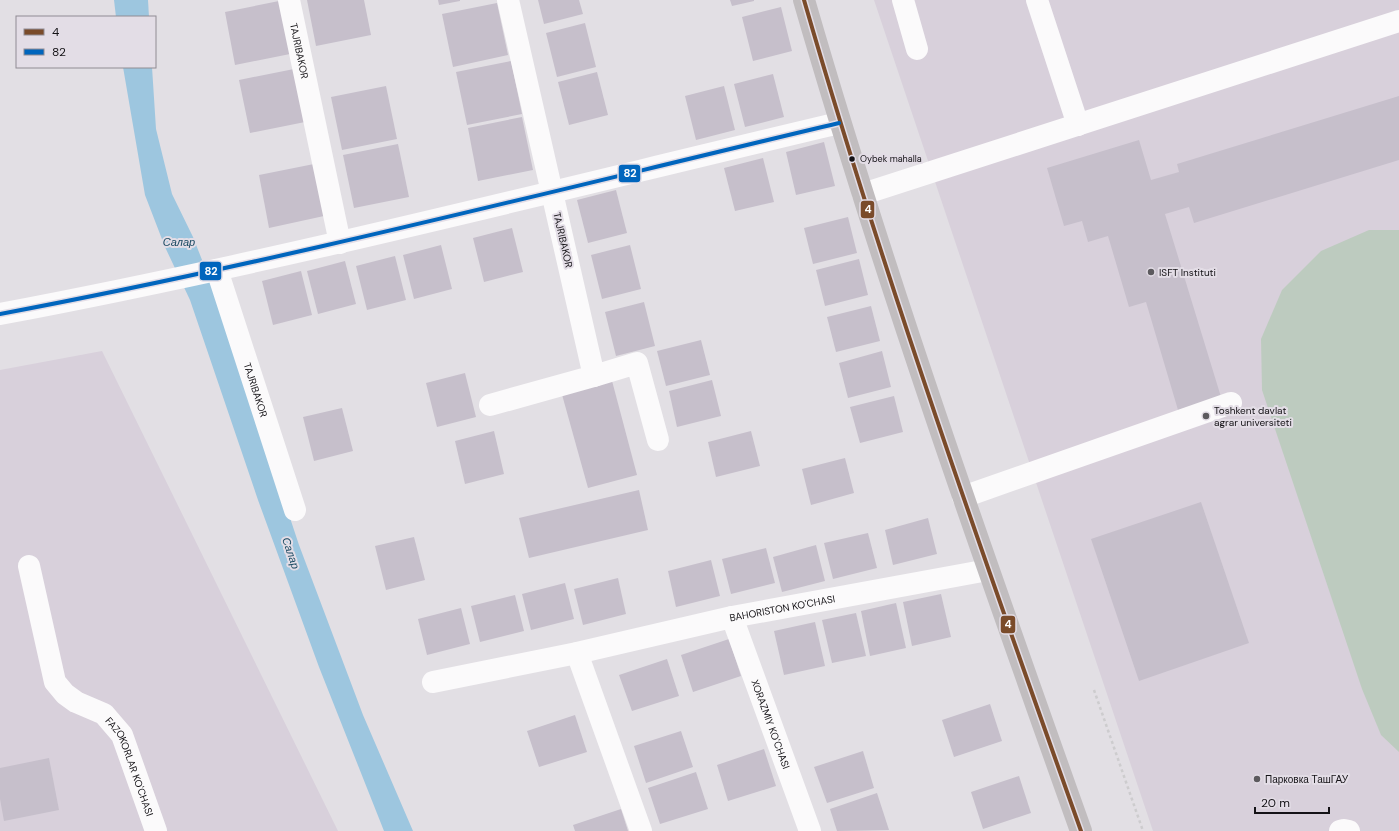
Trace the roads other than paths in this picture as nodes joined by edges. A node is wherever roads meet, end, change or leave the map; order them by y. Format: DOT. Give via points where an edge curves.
graph roads {
  1 [pos="289,0"];
  2 [pos="508,0"];
  3 [pos="804,0"];
  4 [pos="903,0"];
  5 [pos="1037,0"];
  6 [pos="1399,20"];
  7 [pos="917,49"];
  8 [pos="839,123"];
  9 [pos="1078,125"];
  10 [pos="552,192"];
  11 [pos="863,194"];
  12 [pos="340,243"];
  13 [pos="217,270"];
  14 [pos="0,314"];
  15 [pos="594,376"];
  16 [pos="1231,402"];
  17 [pos="490,405"];
  18 [pos="658,440"];
  19 [pos="963,497"];
  20 [pos="295,510"];
  21 [pos="29,566"];
  22 [pos="988,570"];
  23 [pos="732,617"];
  24 [pos="578,653"];
  25 [pos="433,682"];
  26 [pos="156,831"];
  27 [pos="641,831"];
  28 [pos="810,831"];
  29 [pos="1081,831"];
  30 [pos="1340,831"];
  31 [pos="1349,831"];
  1 -- 12 [label="street, TAJRIBAKOR"];
  2 -- 10 [label="street, TAJRIBAKOR"];
  3 -- 8 [label="main road"];
  4 -- 7 [label="street"];
  5 -- 9 [label="street"];
  6 -- 9 [label="street"];
  8 -- 10 [label="street"];
  8 -- 11 [label="main road"];
  9 -- 11 [label="street"];
  10 -- 12 [label="street"];
  10 -- 15 [label="street, TAJRIBAKOR"];
  11 -- 19 [label="main road"];
  12 -- 13 [label="street"];
  13 -- 14 [label="street"];
  13 -- 20 [label="street, TAJRIBAKOR"];
  15 -- 17 [label="street"];
  15 -- 18 [label="street" via="637,363"];
  16 -- 19 [label="street"];
  19 -- 22 [label="main road"];
  21 -- 26 [label="street, FAZOKORLAR KO'CHASI" via="55,682 76,702 104,714 122,735"];
  22 -- 23 [label="street, BAHORISTON KO'CHASI"];
  22 -- 29 [label="main road"];
  23 -- 24 [label="street, BAHORISTON KO'CHASI"];
  23 -- 28 [label="street, XORAZMIY KO'CHASI"];
  24 -- 25 [label="street, BAHORISTON KO'CHASI"];
  24 -- 27 [label="street"];
  30 -- 31 [label="street"];
}
